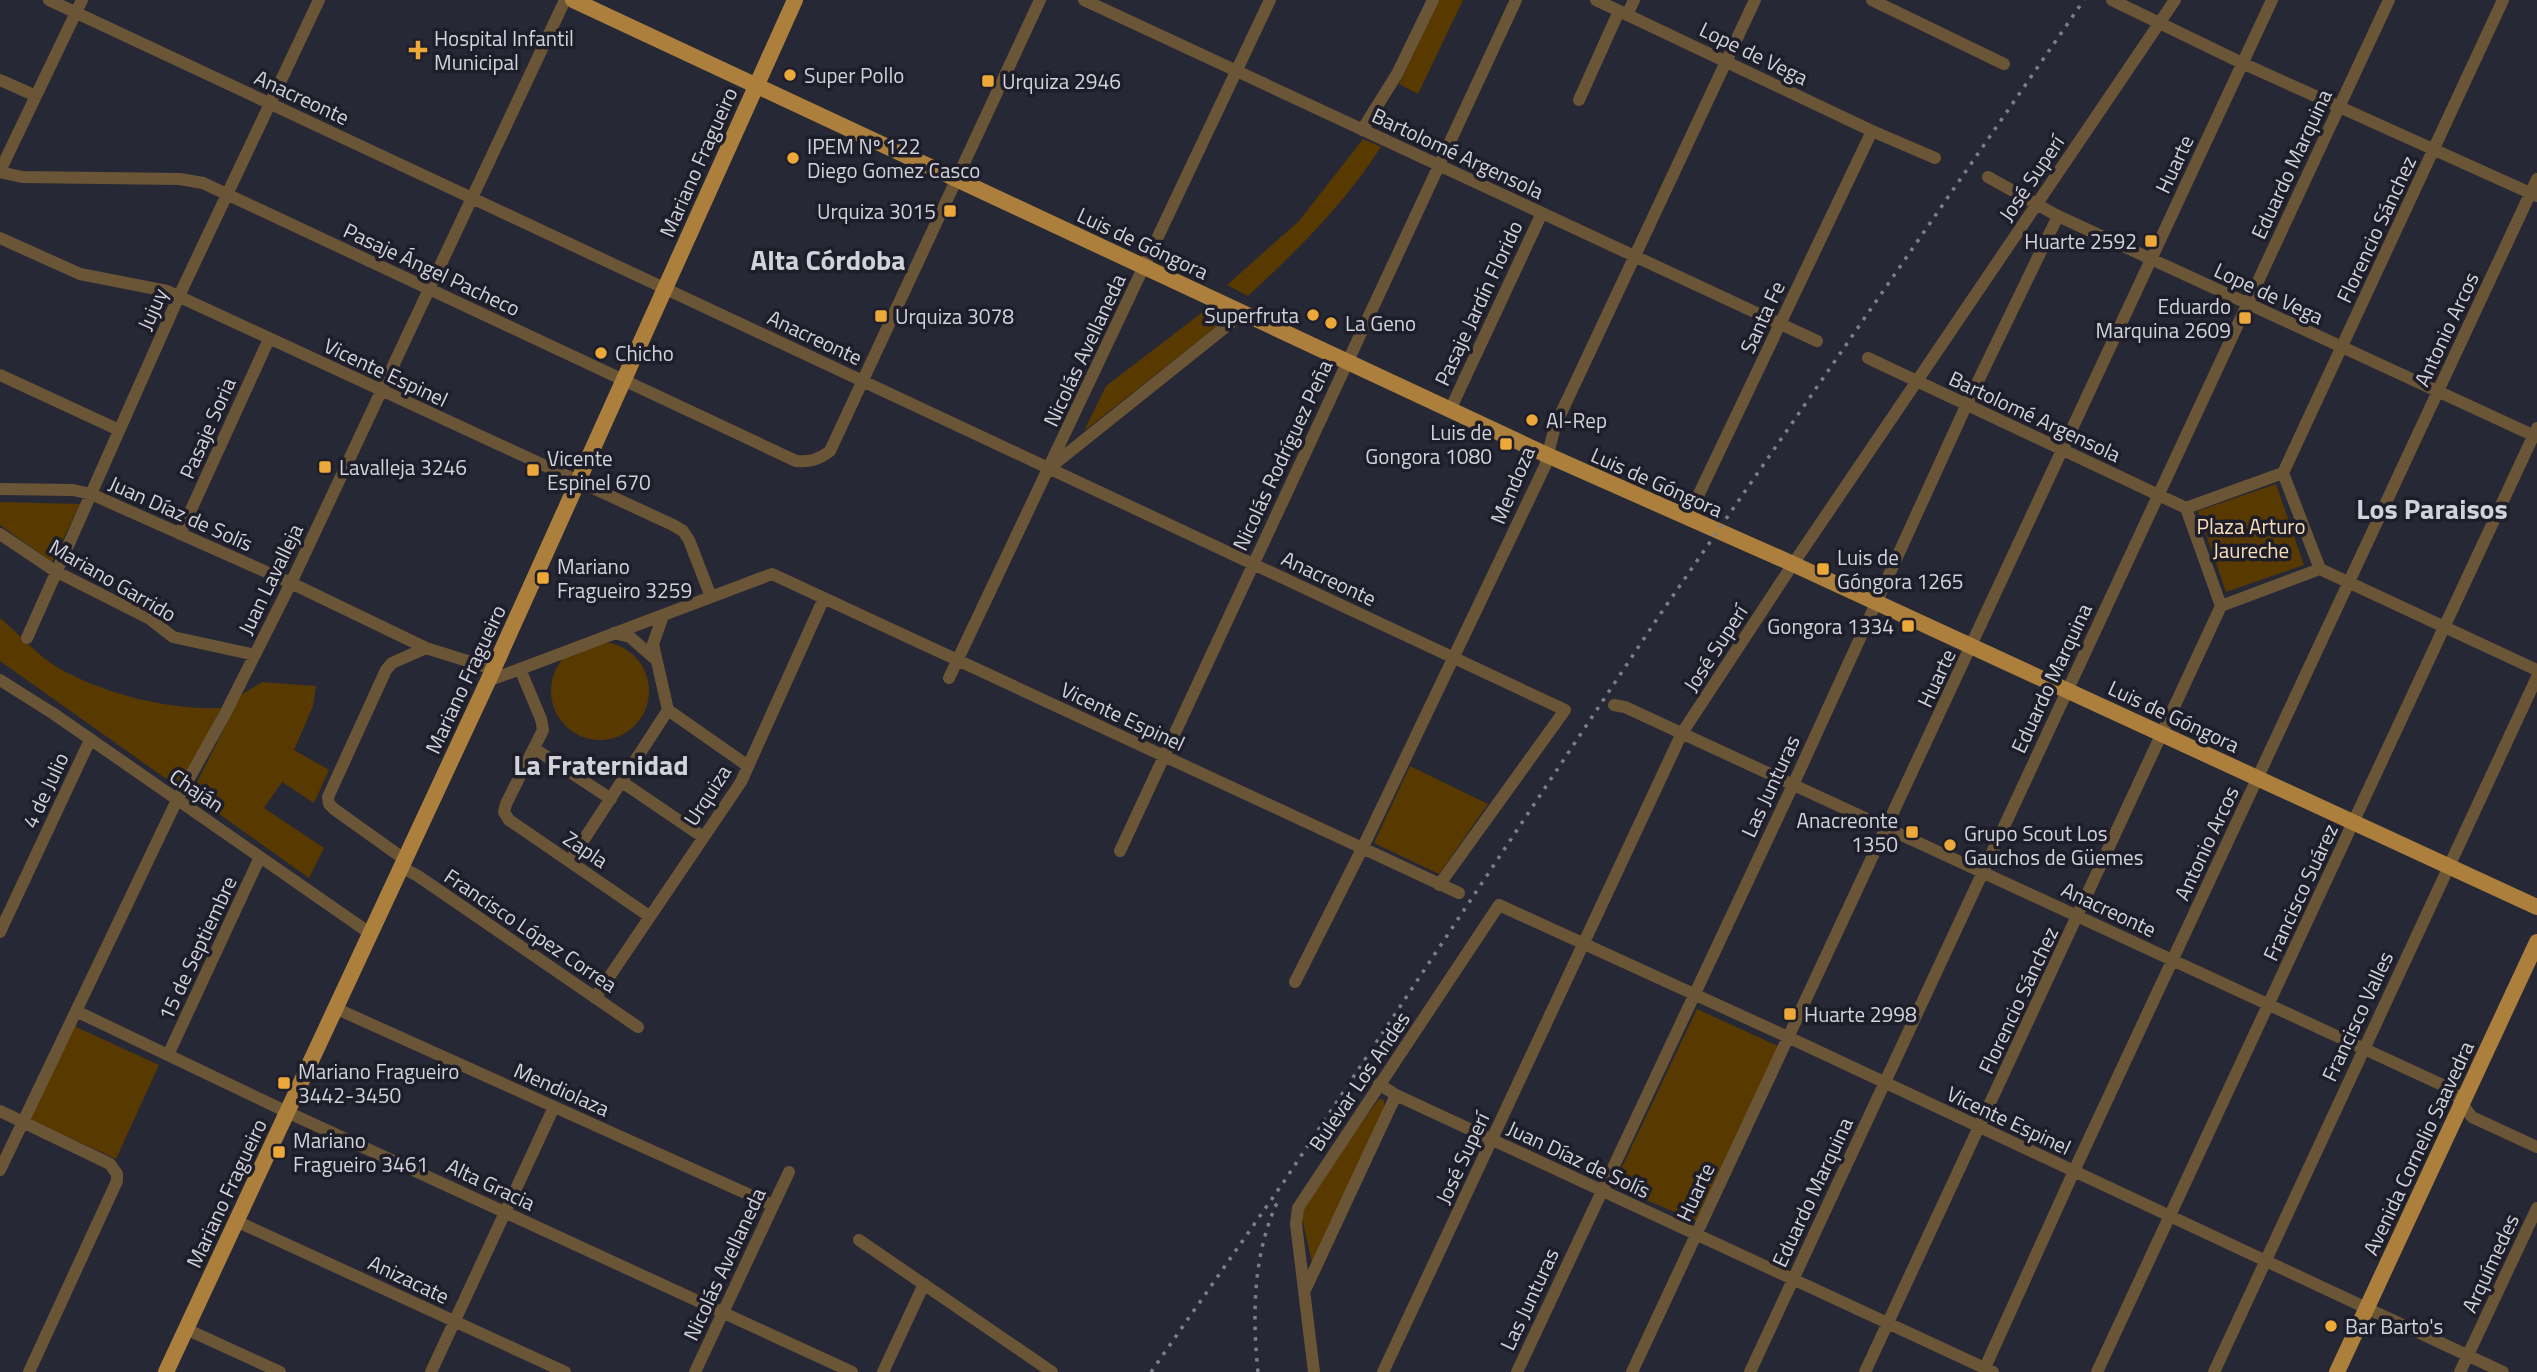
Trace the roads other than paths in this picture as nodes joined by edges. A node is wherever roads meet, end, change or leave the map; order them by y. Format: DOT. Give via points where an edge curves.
graph roads {
  1 [pos="49,0"];
  2 [pos="82,0"];
  3 [pos="565,0"];
  4 [pos="572,0"];
  5 [pos="795,0"];
  6 [pos="1040,0"];
  7 [pos="1084,0"];
  8 [pos="1270,0"];
  9 [pos="1433,0"];
  10 [pos="1516,0"];
  11 [pos="1596,0"];
  12 [pos="1634,0"];
  13 [pos="1755,0"];
  14 [pos="1872,0"];
  15 [pos="2112,0"];
  16 [pos="2175,0"];
  17 [pos="2272,0"];
  18 [pos="2389,0"];
  19 [pos="2503,0"];
  20 [pos="317,1"];
  21 [pos="76,13"];
  22 [pos="1623,13"];
  23 [pos="2159,24"];
  24 [pos="1726,61"];
  25 [pos="2242,63"];
  26 [pos="2004,64"];
  27 [pos="1237,71"];
  28 [pos="0,80"];
  29 [pos="755,85"];
  30 [pos="36,96"];
  31 [pos="1579,100"];
  32 [pos="271,103"];
  33 [pos="2339,106"];
  34 [pos="1362,130"];
  35 [pos="1872,131"];
  36 [pos="2434,150"];
  37 [pos="1935,158"];
  38 [pos="1439,165"];
  39 [pos="0,172"];
  40 [pos="1989,177"];
  41 [pos="957,179"];
  42 [pos="2537,179"];
  43 [pos="227,194"];
  44 [pos="2534,195"];
  45 [pos="472,198"];
  46 [pos="2036,205"];
  47 [pos="1542,213"];
  48 [pos="2058,216"];
  49 [pos="0,237"];
  50 [pos="1635,256"];
  51 [pos="2150,260"];
  52 [pos="1144,267"];
  53 [pos="664,287"];
  54 [pos="429,288"];
  55 [pos="179,296"];
  56 [pos="2248,305"];
  57 [pos="1243,313"];
  58 [pos="1780,324"];
  59 [pos="269,339"];
  60 [pos="1817,341"];
  61 [pos="2342,348"];
  62 [pos="1868,358"];
  63 [pos="1346,362"];
  64 [pos="0,375"];
  65 [pos="624,379"];
  66 [pos="864,380"];
  67 [pos="1917,382"];
  68 [pos="381,391"];
  69 [pos="2438,392"];
  70 [pos="1966,406"];
  71 [pos="1450,410"];
  72 [pos="119,430"];
  73 [pos="2536,433"];
  74 [pos="2060,450"];
  75 [pos="1547,456"];
  76 [pos="1050,467"];
  77 [pos="2283,473"];
  78 [pos="577,482"];
  79 [pos="0,489"];
  80 [pos="91,494"];
  81 [pos="2157,494"];
  82 [pos="2186,508"];
  83 [pos="1687,519"];
  84 [pos="0,534"];
  85 [pos="180,534"];
  86 [pos="1253,564"];
  87 [pos="1793,564"];
  88 [pos="2320,569"];
  89 [pos="55,571"];
  90 [pos="2349,582"];
  91 [pos="291,583"];
  92 [pos="711,597"];
  93 [pos="824,598"];
  94 [pos="1877,602"];
  95 [pos="2221,606"];
  96 [pos="663,616"];
  97 [pos="2443,626"];
  98 [pos="614,634"];
  99 [pos="27,638"];
  100 [pos="1972,646"];
  101 [pos="426,648"];
  102 [pos="255,655"];
  103 [pos="654,658"];
  104 [pos="1453,658"];
  105 [pos="958,660"];
  106 [pos="520,669"];
  107 [pos="2537,670"];
  108 [pos="491,675"];
  109 [pos="2537,677"];
  110 [pos="950,678"];
  111 [pos="1,684"];
  112 [pos="2067,690"];
  113 [pos="1614,705"];
  114 [pos="668,710"];
  115 [pos="1682,733"];
  116 [pos="2163,734"];
  117 [pos="90,740"];
  118 [pos="535,749"];
  119 [pos="1164,757"];
  120 [pos="748,766"];
  121 [pos="2257,779"];
  122 [pos="622,782"];
  123 [pos="1793,785"];
  124 [pos="611,799"];
  125 [pos="177,800"];
  126 [pos="2354,822"];
  127 [pos="1887,828"];
  128 [pos="703,837"];
  129 [pos="1362,849"];
  130 [pos="1120,851"];
  131 [pos="260,857"];
  132 [pos="399,860"];
  133 [pos="570,861"];
  134 [pos="2449,866"];
  135 [pos="1981,871"];
  136 [pos="1439,885"];
  137 [pos="1459,893"];
  138 [pos="1499,905"];
  139 [pos="2537,907"];
  140 [pos="649,916"];
  141 [pos="2078,916"];
  142 [pos="0,932"];
  143 [pos="371,933"];
  144 [pos="2537,942"];
  145 [pos="1584,943"];
  146 [pos="2173,959"];
  147 [pos="1295,982"];
  148 [pos="1693,994"];
  149 [pos="595,998"];
  150 [pos="2269,1004"];
  151 [pos="335,1008"];
  152 [pos="76,1011"];
  153 [pos="638,1027"];
  154 [pos="1790,1038"];
  155 [pos="2363,1047"];
  156 [pos="168,1055"];
  157 [pos="1884,1083"];
  158 [pos="1379,1084"];
  159 [pos="1396,1095"];
  160 [pos="2461,1102"];
  161 [pos="554,1107"];
  162 [pos="0,1111"];
  163 [pos="287,1112"];
  164 [pos="23,1122"];
  165 [pos="1979,1128"];
  166 [pos="1492,1140"];
  167 [pos="2537,1147"];
  168 [pos="0,1170"];
  169 [pos="2074,1171"];
  170 [pos="789,1172"];
  171 [pos="1601,1191"];
  172 [pos="772,1205"];
  173 [pos="2537,1208"];
  174 [pos="505,1212"];
  175 [pos="2171,1217"];
  176 [pos="236,1221"];
  177 [pos="1696,1235"];
  178 [pos="859,1240"];
  179 [pos="2266,1261"];
  180 [pos="1792,1280"];
  181 [pos="924,1284"];
  182 [pos="1305,1291"];
  183 [pos="2367,1308"];
  184 [pos="723,1312"];
  185 [pos="454,1321"];
  186 [pos="1887,1325"];
  187 [pos="186,1329"];
  188 [pos="2468,1356"];
  189 [pos="1987,1371"];
  190 [pos="29,1372"];
  191 [pos="166,1372"];
  192 [pos="280,1372"];
  193 [pos="431,1372"];
  194 [pos="565,1372"];
  195 [pos="695,1372"];
  196 [pos="852,1372"];
  197 [pos="883,1372"];
  198 [pos="1052,1372"];
  199 [pos="1314,1372"];
  200 [pos="1383,1372"];
  201 [pos="1517,1372"];
  202 [pos="1632,1372"];
  203 [pos="1750,1372"];
  204 [pos="1865,1372"];
  205 [pos="2097,1372"];
  206 [pos="2214,1372"];
  207 [pos="2337,1372"];
  208 [pos="2460,1372"];
  209 [pos="2503,1372"];
  1 -- 21 [label="street, Anacreonte"];
  2 -- 21 [label="street"];
  3 -- 45 [label="street, Juan Lavalleja"];
  4 -- 29 [label="main road, Luis de Góngora"];
  5 -- 29 [label="main road, Mariano Fragueiro"];
  6 -- 41 [label="street"];
  7 -- 27 [label="street, Bartolomé Argensola"];
  8 -- 27 [label="street, Nicolás Avellaneda"];
  9 -- 34 [label="street" via="1397,74"];
  10 -- 38 [label="street, Nicolás Rodríguez Peña"];
  11 -- 22 [label="street, Lope de Vega"];
  12 -- 22 [label="street"];
  13 -- 24 [label="street, Mendoza"];
  14 -- 26 [label="street"];
  15 -- 23 [label="street"];
  16 -- 23 [label="street, José Superí"];
  17 -- 25 [label="street, Huarte"];
  18 -- 33 [label="street, Eduardo Marquina"];
  19 -- 36 [label="street, Florencio Sánchez"];
  20 -- 32 [label="street, Jujuy"];
  21 -- 30 [label="street"];
  21 -- 32 [label="street, Anacreonte"];
  22 -- 24 [label="street, Lope de Vega"];
  22 -- 31 [label="street"];
  23 -- 25 [label="street"];
  23 -- 46 [label="street, José Superí"];
  24 -- 35 [label="street, Lope de Vega"];
  24 -- 50 [label="street, Mendoza"];
  25 -- 33 [label="street"];
  25 -- 51 [label="street, Huarte"];
  27 -- 34 [label="street, Bartolomé Argensola"];
  27 -- 52 [label="street, Nicolás Avellaneda"];
  28 -- 30 [label="street"];
  29 -- 41 [label="main road, Luis de Góngora"];
  29 -- 53 [label="main road, Mariano Fragueiro"];
  30 -- 39 [label="street"];
  32 -- 43 [label="street, Jujuy"];
  32 -- 45 [label="street, Anacreonte"];
  33 -- 36 [label="street"];
  33 -- 56 [label="street, Eduardo Marquina"];
  34 -- 38 [label="street, Bartolomé Argensola"];
  35 -- 37 [label="street, Lope de Vega"];
  35 -- 58 [label="street, Santa Fe"];
  36 -- 44 [label="street"];
  36 -- 61 [label="street, Florencio Sánchez"];
  38 -- 47 [label="street, Bartolomé Argensola"];
  38 -- 63 [label="street, Nicolás Rodríguez Peña"];
  39 -- 43 [label="street, Pasaje Ángel Pacheco" via="22,177 193,180"];
  40 -- 46 [label="street, Lope de Vega"];
  41 -- 52 [label="main road, Luis de Góngora"];
  41 -- 66 [label="street"];
  42 -- 44 [label="street, Antonio Arcos"];
  43 -- 54 [label="street, Pasaje Ángel Pacheco"];
  43 -- 55 [label="street, Jujuy"];
  44 -- 69 [label="street, Antonio Arcos"];
  45 -- 53 [label="street, Anacreonte"];
  45 -- 54 [label="street, Juan Lavalleja"];
  46 -- 48 [label="street, Lope de Vega"];
  46 -- 67 [label="street, José Superí"];
  47 -- 50 [label="street, Bartolomé Argensola"];
  47 -- 71 [label="street, Pasaje Jardín Florido"];
  48 -- 51 [label="street, Lope de Vega"];
  48 -- 70 [label="street, Las Junturas"];
  49 -- 55 [label="street, Vicente Espinel" via="80,274"];
  50 -- 58 [label="street, Bartolomé Argensola"];
  50 -- 75 [label="street, Mendoza" via="1555,426"];
  51 -- 56 [label="street, Lope de Vega"];
  51 -- 74 [label="street, Huarte"];
  52 -- 57 [label="main road, Luis de Góngora"];
  52 -- 76 [label="street, Nicolás Avellaneda"];
  53 -- 65 [label="main road, Mariano Fragueiro"];
  53 -- 66 [label="street, Anacreonte"];
  54 -- 65 [label="street, Pasaje Ángel Pacheco"];
  54 -- 68 [label="street, Juan Lavalleja"];
  55 -- 59 [label="street, Vicente Espinel"];
  55 -- 72 [label="street, Jujuy"];
  56 -- 61 [label="street, Lope de Vega"];
  56 -- 81 [label="street, Eduardo Marquina"];
  57 -- 63 [label="main road, Luis de Góngora"];
  57 -- 76 [label="street"];
  58 -- 60 [label="street, Bartolomé Argensola"];
  58 -- 83 [label="street, Santa Fe"];
  59 -- 68 [label="street, Vicente Espinel"];
  59 -- 85 [label="street, Pasaje Soria"];
  61 -- 69 [label="street, Lope de Vega"];
  61 -- 77 [label="street, Florencio Sánchez"];
  62 -- 67 [label="street, Bartolomé Argensola"];
  63 -- 71 [label="main road, Luis de Góngora"];
  63 -- 86 [label="street, Nicolás Rodríguez Peña"];
  64 -- 72 [label="street"];
  65 -- 66 [label="street, Pasaje Ángel Pacheco" via="796,461 809,462 830,451"];
  65 -- 78 [label="main road, Mariano Fragueiro"];
  66 -- 76 [label="street, Anacreonte"];
  67 -- 70 [label="street, Bartolomé Argensola"];
  67 -- 87 [label="street, José Superí"];
  68 -- 78 [label="street, Vicente Espinel"];
  68 -- 91 [label="street, Juan Lavalleja"];
  69 -- 73 [label="street, Lope de Vega"];
  69 -- 90 [label="street, Antonio Arcos"];
  70 -- 74 [label="street, Bartolomé Argensola"];
  70 -- 94 [label="street, Las Junturas"];
  71 -- 75 [label="main road, Luis de Góngora"];
  72 -- 80 [label="street, Jujuy"];
  73 -- 97 [label="street, Francisco Suárez"];
  74 -- 81 [label="street, Bartolomé Argensola"];
  74 -- 100 [label="street, Huarte"];
  75 -- 83 [label="main road, Luis de Góngora"];
  75 -- 104 [label="street, Mendoza"];
  76 -- 86 [label="street, Anacreonte"];
  76 -- 105 [label="street, Nicolás Avellaneda"];
  77 -- 82 [label="street"];
  77 -- 88 [label="street"];
  78 -- 92 [label="street, Vicente Espinel" via="683,531"];
  78 -- 108 [label="main road, Mariano Fragueiro"];
  79 -- 80 [label="street, Juan Díaz de Solís"];
  80 -- 85 [label="street, Juan Díaz de Solís"];
  80 -- 89 [label="street, Jujuy"];
  81 -- 82 [label="street, Bartolomé Argensola"];
  81 -- 112 [label="street, Eduardo Marquina"];
  82 -- 95 [label="street"];
  83 -- 87 [label="main road, Luis de Góngora"];
  84 -- 89 [label="street, Mariano Garrido"];
  85 -- 91 [label="street, Juan Díaz de Solís"];
  86 -- 104 [label="street, Anacreonte"];
  86 -- 119 [label="street, Nicolás Rodríguez Peña"];
  87 -- 94 [label="main road, Luis de Góngora"];
  87 -- 115 [label="street, José Superí"];
  88 -- 90 [label="street"];
  88 -- 95 [label="street"];
  89 -- 99 [label="street, Jujuy"];
  89 -- 102 [label="street, Mariano Garrido" via="150,619 173,637"];
  90 -- 97 [label="street"];
  90 -- 121 [label="street, Antonio Arcos"];
  91 -- 101 [label="street, Juan Díaz de Solís"];
  91 -- 102 [label="street, Juan Lavalleja"];
  92 -- 93 [label="street, Vicente Espinel" via="772,574"];
  92 -- 96 [label="street"];
  93 -- 105 [label="street, Vicente Espinel"];
  93 -- 120 [label="street, Urquiza"];
  94 -- 100 [label="main road, Luis de Góngora"];
  94 -- 123 [label="street, Las Junturas"];
  95 -- 116 [label="street, Florencio Sánchez"];
  96 -- 98 [label="street"];
  96 -- 103 [label="street" via="653,644"];
  97 -- 107 [label="street"];
  97 -- 126 [label="street, Francisco Suárez"];
  98 -- 103 [label="street" via="630,638"];
  98 -- 106 [label="street"];
  100 -- 112 [label="main road, Luis de Góngora"];
  100 -- 127 [label="street, Huarte"];
  101 -- 108 [label="street, Juan Díaz de Solís"];
  101 -- 132 [label="street, Francisco López Correa" via="386,670 328,797 334,809"];
  102 -- 125 [label="street, Juan Lavalleja"];
  103 -- 114 [label="street"];
  104 -- 129 [label="street, Mendoza"];
  104 -- 136 [label="street, Anacreonte" via="1565,710"];
  105 -- 110 [label="street, Nicolás Avellaneda"];
  105 -- 119 [label="street, Vicente Espinel"];
  106 -- 108 [label="street"];
  106 -- 118 [label="street" via="541,719 543,730"];
  108 -- 132 [label="main road, Mariano Fragueiro"];
  109 -- 134 [label="street, Francisco Valles"];
  111 -- 117 [label="street, Chaján"];
  112 -- 116 [label="main road, Luis de Góngora"];
  112 -- 135 [label="street, Eduardo Marquina"];
  113 -- 115 [label="street, Anacreonte"];
  114 -- 120 [label="street"];
  114 -- 122 [label="street"];
  115 -- 123 [label="street, Anacreonte"];
  115 -- 145 [label="street, José Superí"];
  116 -- 121 [label="main road, Luis de Góngora"];
  116 -- 141 [label="street, Florencio Sánchez"];
  117 -- 125 [label="street, Chaján"];
  117 -- 142 [label="street, 4 de Julio"];
  118 -- 124 [label="street"];
  118 -- 133 [label="street, Zapla" via="504,812"];
  119 -- 129 [label="street, Vicente Espinel"];
  119 -- 130 [label="street, Nicolás Rodríguez Peña"];
  120 -- 128 [label="street, Urquiza"];
  121 -- 126 [label="main road, Luis de Góngora"];
  121 -- 146 [label="street, Antonio Arcos"];
  122 -- 124 [label="street"];
  122 -- 128 [label="street"];
  123 -- 127 [label="street, Anacreonte"];
  123 -- 148 [label="street, Las Junturas"];
  124 -- 133 [label="street"];
  125 -- 131 [label="street, Chaján"];
  125 -- 152 [label="street, Juan Lavalleja"];
  126 -- 134 [label="main road, Luis de Góngora"];
  126 -- 150 [label="street, Francisco Suárez"];
  127 -- 135 [label="street, Anacreonte"];
  127 -- 154 [label="street, Huarte"];
  128 -- 140 [label="street, Urquiza"];
  129 -- 136 [label="street, Vicente Espinel"];
  129 -- 147 [label="street, Mendoza"];
  131 -- 143 [label="street, Chaján"];
  131 -- 156 [label="street, 15 de Septiembre"];
  132 -- 143 [label="main road, Mariano Fragueiro"];
  132 -- 149 [label="street, Francisco López Correa"];
  133 -- 140 [label="street, Zapla"];
  134 -- 139 [label="main road, Luis de Góngora"];
  134 -- 155 [label="street, Francisco Valles"];
  135 -- 141 [label="street, Anacreonte"];
  135 -- 157 [label="street, Eduardo Marquina"];
  136 -- 137 [label="street, Vicente Espinel"];
  138 -- 145 [label="street, Vicente Espinel"];
  138 -- 158 [label="street, Bulevar Los Andes"];
  140 -- 149 [label="street, Urquiza"];
  141 -- 146 [label="street, Anacreonte"];
  141 -- 165 [label="street, Florencio Sánchez"];
  143 -- 151 [label="main road, Mariano Fragueiro"];
  144 -- 160 [label="main road, Avenida Cornelio Saavedra"];
  145 -- 148 [label="street, Vicente Espinel"];
  145 -- 166 [label="street, José Superí"];
  146 -- 150 [label="street, Anacreonte"];
  146 -- 169 [label="street, Antonio Arcos"];
  148 -- 154 [label="street, Vicente Espinel"];
  148 -- 171 [label="street, Las Junturas"];
  149 -- 153 [label="street, Francisco López Correa"];
  150 -- 155 [label="street, Anacreonte"];
  150 -- 175 [label="street, Francisco Suárez"];
  151 -- 161 [label="street, Mendiolaza"];
  151 -- 163 [label="main road, Mariano Fragueiro"];
  152 -- 156 [label="street, Alta Gracia"];
  152 -- 164 [label="street, Juan Lavalleja"];
  154 -- 157 [label="street, Vicente Espinel"];
  154 -- 177 [label="street, Huarte"];
  155 -- 160 [label="street, Anacreonte" via="2451,1088"];
  155 -- 179 [label="street, Francisco Valles"];
  156 -- 163 [label="street, Alta Gracia"];
  157 -- 165 [label="street, Vicente Espinel"];
  157 -- 180 [label="street, Eduardo Marquina"];
  158 -- 159 [label="street, Juan Díaz de Solís"];
  158 -- 182 [label="street, Bulevar Los Andes" via="1298,1208"];
  159 -- 166 [label="street, Juan Díaz de Solís"];
  159 -- 182 [label="street, Bulevar Los Andes"];
  160 -- 167 [label="street, Anacreonte" via="2472,1117"];
  160 -- 183 [label="main road, Avenida Cornelio Saavedra"];
  161 -- 172 [label="street, Mendiolaza"];
  161 -- 174 [label="street"];
  162 -- 164 [label="street"];
  163 -- 174 [label="street, Alta Gracia"];
  163 -- 176 [label="main road, Mariano Fragueiro"];
  164 -- 168 [label="street, Juan Lavalleja"];
  164 -- 190 [label="street" via="110,1164 117,1174"];
  165 -- 169 [label="street, Vicente Espinel"];
  165 -- 186 [label="street, Florencio Sánchez"];
  166 -- 171 [label="street, Juan Díaz de Solís"];
  166 -- 200 [label="street, José Superí"];
  169 -- 175 [label="street, Vicente Espinel"];
  169 -- 189 [label="street, Antonio Arcos"];
  170 -- 172 [label="street, Nicolás Avellaneda"];
  171 -- 177 [label="street, Juan Díaz de Solís"];
  171 -- 201 [label="street, Las Junturas"];
  172 -- 184 [label="street, Nicolás Avellaneda"];
  173 -- 188 [label="street, Arquímedes"];
  174 -- 184 [label="street, Alta Gracia"];
  174 -- 185 [label="street"];
  175 -- 179 [label="street, Vicente Espinel"];
  175 -- 205 [label="street, Francisco Suárez"];
  176 -- 185 [label="street, Anizacate"];
  176 -- 187 [label="main road, Mariano Fragueiro"];
  177 -- 180 [label="street, Juan Díaz de Solís"];
  177 -- 202 [label="street, Huarte"];
  178 -- 181 [label="street"];
  179 -- 183 [label="street, Vicente Espinel"];
  179 -- 206 [label="street, Francisco Valles"];
  180 -- 186 [label="street, Juan Díaz de Solís"];
  180 -- 203 [label="street, Eduardo Marquina"];
  181 -- 197 [label="street"];
  181 -- 198 [label="street"];
  182 -- 199 [label="street, Bulevar Los Andes"];
  183 -- 188 [label="street, Vicente Espinel"];
  183 -- 207 [label="main road, Avenida Cornelio Saavedra"];
  184 -- 195 [label="street, Nicolás Avellaneda"];
  184 -- 196 [label="street, Alta Gracia"];
  185 -- 193 [label="street"];
  185 -- 194 [label="street, Anizacate"];
  186 -- 189 [label="street, Juan Díaz de Solís"];
  186 -- 204 [label="street, Florencio Sánchez"];
  187 -- 191 [label="main road, Mariano Fragueiro"];
  187 -- 192 [label="street"];
  188 -- 208 [label="street, Arquímedes"];
  188 -- 209 [label="street, Vicente Espinel"];
}
